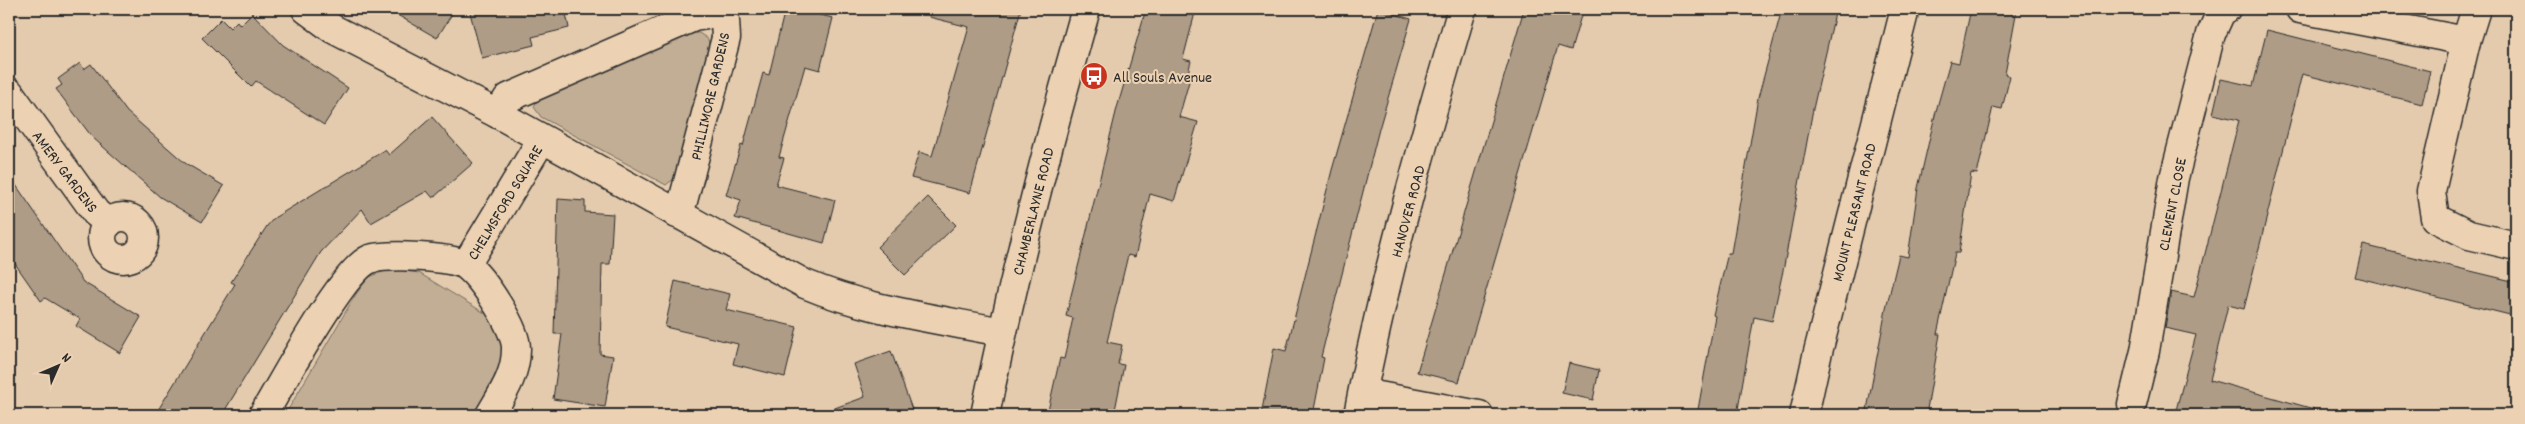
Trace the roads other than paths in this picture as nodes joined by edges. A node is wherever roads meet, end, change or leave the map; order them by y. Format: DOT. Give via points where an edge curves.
graph roads {
  1 [pos="306,9"];
  2 [pos="1086,9"];
  3 [pos="1462,9"];
  4 [pos="1905,9"];
  5 [pos="2226,9"];
  6 [pos="2300,9"];
  7 [pos="2476,9"];
  8 [pos="2466,41"];
  9 [pos="9,92"];
  10 [pos="498,114"];
  11 [pos="542,139"];
  12 [pos="677,214"];
  13 [pos="109,223"];
  14 [pos="2516,246"];
  15 [pos="466,264"];
  16 [pos="1002,332"];
  17 [pos="1360,404"];
  18 [pos="2132,404"];
  19 [pos="263,415"];
  20 [pos="490,415"];
  21 [pos="985,415"];
  22 [pos="1478,415"];
  23 [pos="1804,415"];
  1 -- 10 [label="street" via="353,40"];
  2 -- 16 [label="street, CHAMBERLAYNE ROAD" via="1044,160"];
  3 -- 17 [label="street, HANOVER ROAD" via="1387,286"];
  4 -- 23 [label="street, MOUNT PLEASANT ROAD"];
  5 -- 18 [label="street, CLEMENT CLOSE" via="2221,12 2211,34 2174,178 2145,351"];
  6 -- 8 [label="street"];
  7 -- 8 [label="street"];
  8 -- 14 [label="street" via="2431,191 2436,218 2469,236"];
  9 -- 13 [label="street, AMERY GARDENS" via="96,213"];
  10 -- 11 [label="street"];
  10 -- 12 [label="street, PHILLIMORE GARDENS" via="508,98 694,17 714,14 725,20 726,38 684,201"];
  11 -- 12 [label="street"];
  11 -- 15 [label="street, CHELMSFORD SQUARE"];
  12 -- 16 [label="street" via="832,296"];
  15 -- 19 [label="street, CHELMSFORD SQUARE" via="433,257 369,260 344,282"];
  15 -- 20 [label="street, CHELMSFORD SQUARE" via="511,327 517,348 512,376"];
  16 -- 21 [label="street, CHAMBERLAYNE ROAD"];
  17 -- 22 [label="street"];
}
